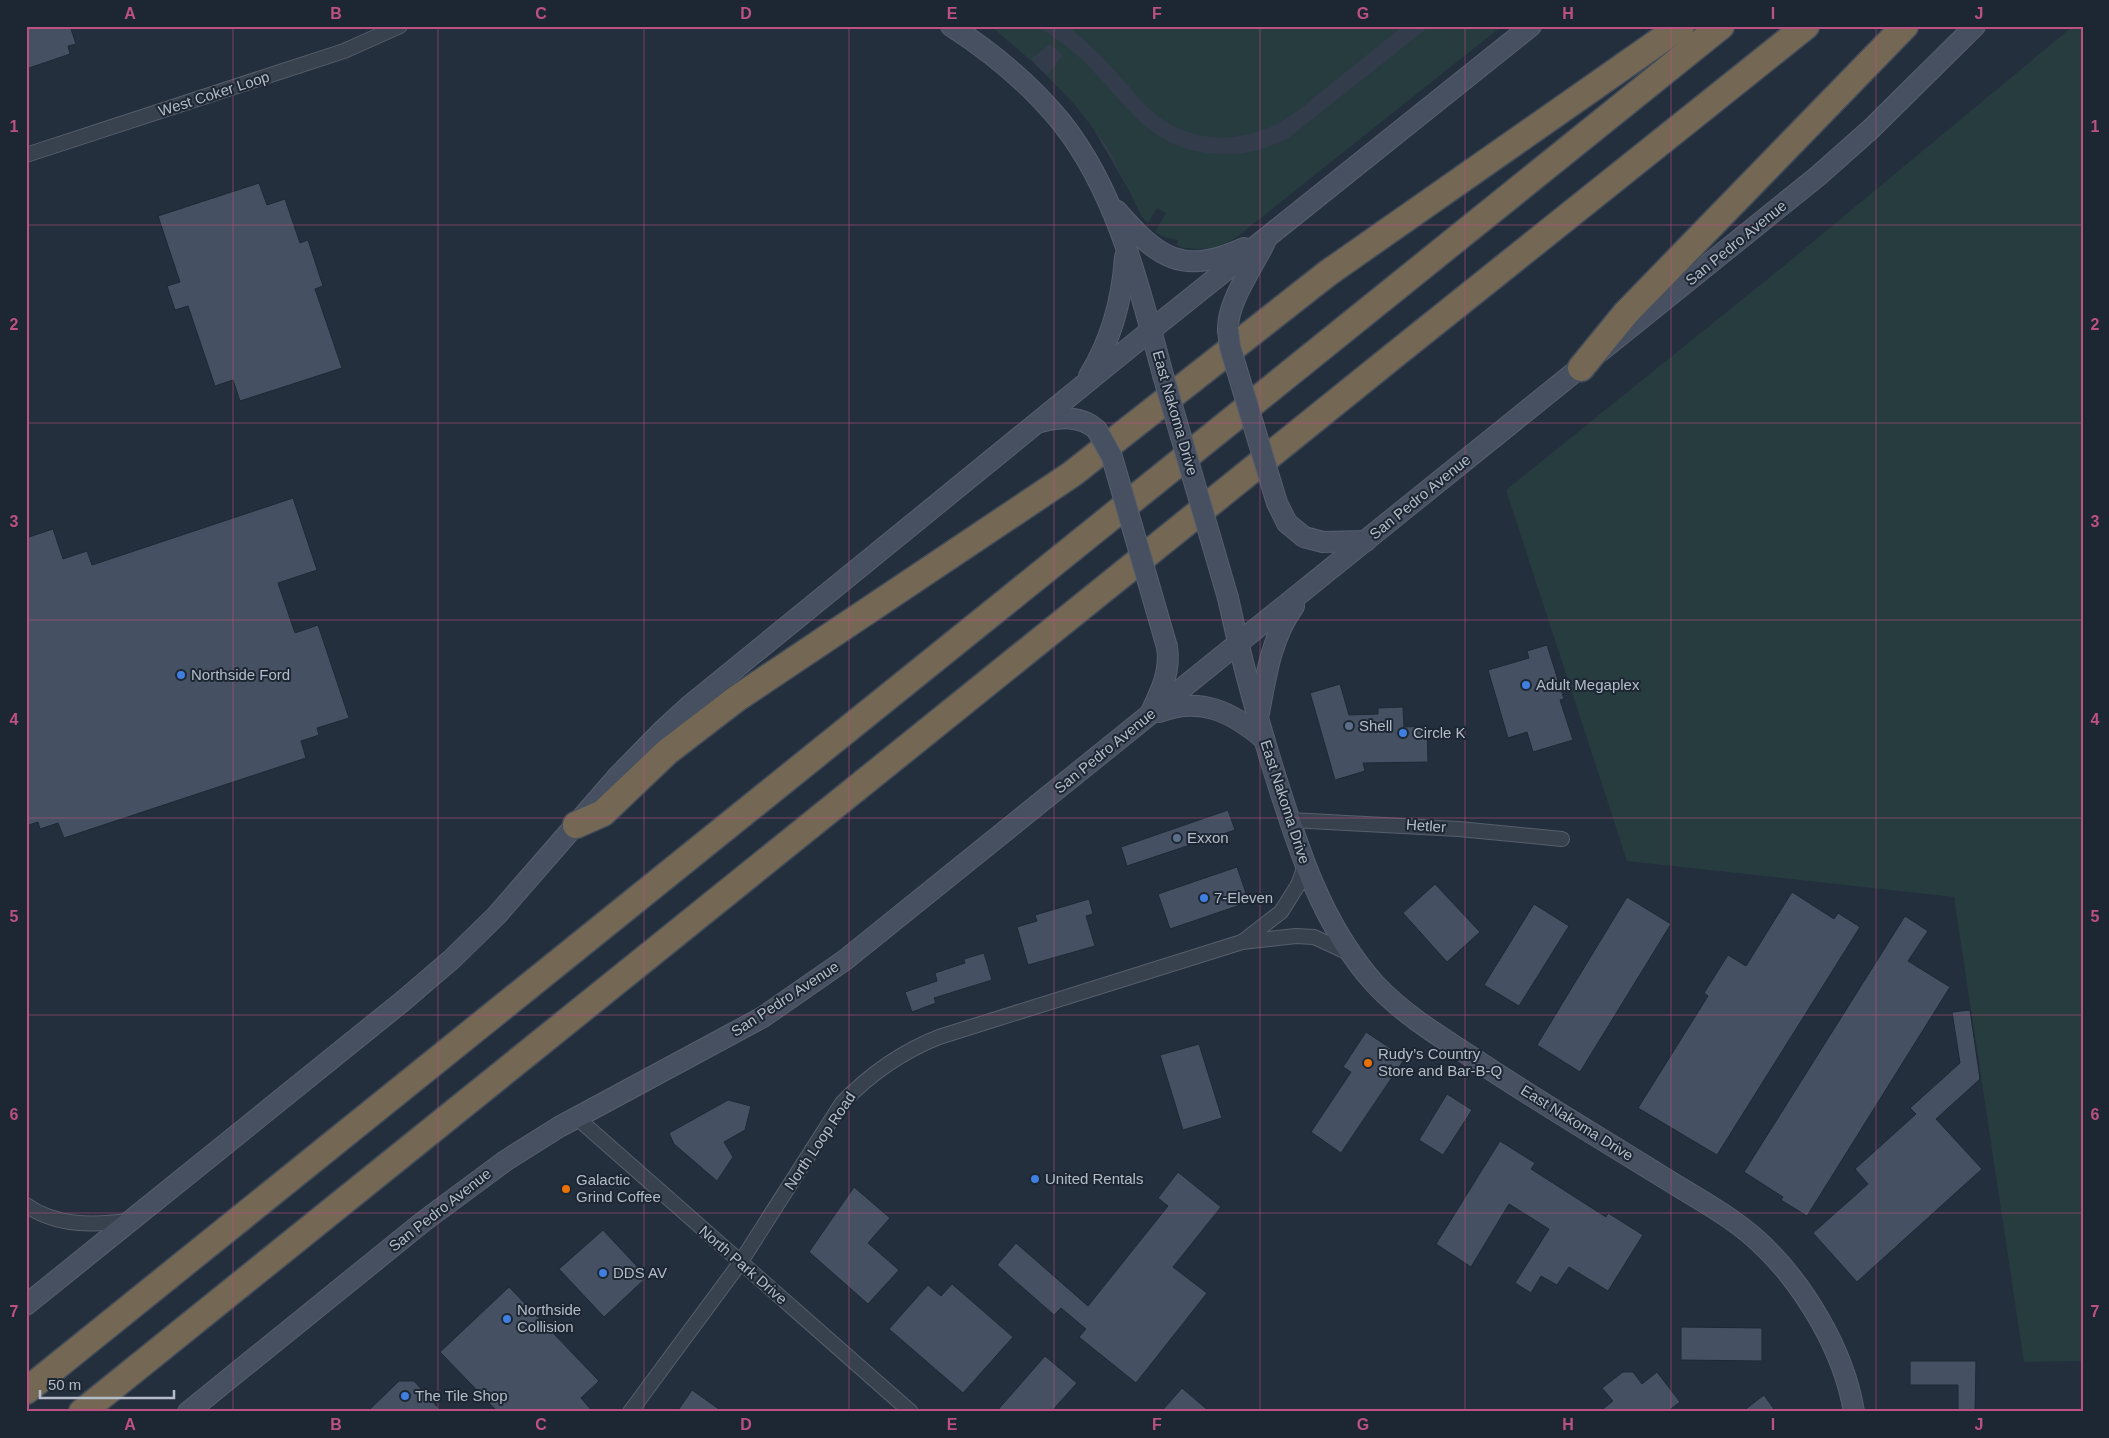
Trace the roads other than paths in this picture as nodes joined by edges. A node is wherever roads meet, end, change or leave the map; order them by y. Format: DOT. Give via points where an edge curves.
graph roads {
  1 [pos="400,26"];
  2 [pos="951,26"];
  3 [pos="1531,26"];
  4 [pos="1681,26"];
  5 [pos="1721,26"];
  6 [pos="1806,26"];
  7 [pos="1904,26"];
  8 [pos="1975,26"];
  9 [pos="26,155"];
  10 [pos="1107,200"];
  11 [pos="1269,236"];
  12 [pos="1126,247"];
  13 [pos="1151,330"];
  14 [pos="1581,368"];
  15 [pos="1081,388"];
  16 [pos="1039,422"];
  17 [pos="1366,541"];
  18 [pos="1307,588"];
  19 [pos="1238,645"];
  20 [pos="1149,716"];
  21 [pos="1258,717"];
  22 [pos="1264,739"];
  23 [pos="1290,820"];
  24 [pos="576,825"];
  25 [pos="1562,839"];
  26 [pos="1305,866"];
  27 [pos="1242,942"];
  28 [pos="1352,954"];
  29 [pos="576,1117"];
  30 [pos="26,1205"];
  31 [pos="131,1221"];
  32 [pos="740,1263"];
  33 [pos="26,1305"];
  34 [pos="26,1391"];
  35 [pos="82,1412"];
  36 [pos="188,1412"];
  37 [pos="630,1412"];
  38 [pos="911,1412"];
  39 [pos="1854,1412"];
  1 -- 9 [label="street, West Coker Loop" via="344,51"];
  2 -- 10 [label="main road, East Nakoma Drive" via="1008,67 1062,124"];
  3 -- 11 [label="main road"];
  4 -- 24 [label="highway" via="1328,274 1072,474 736,699 667,752 603,813"];
  5 -- 34 [label="highway"];
  6 -- 35 [label="highway"];
  7 -- 14 [label="highway" via="1626,312"];
  8 -- 14 [label="main road, San Pedro Avenue" via="1845,152"];
  10 -- 11 [label="main road" via="1142,239 1159,252 1179,260 1192,262 1217,258"];
  10 -- 12 [label="main road, East Nakoma Drive"];
  11 -- 13 [label="main road"];
  11 -- 17 [label="main road, bridge" via="1234,303 1228,330 1230,347 1277,503 1287,523 1304,537 1323,542"];
  12 -- 13 [label="main road, East Nakoma Drive"];
  12 -- 15 [label="main road" via="1122,289 1111,332"];
  13 -- 15 [label="main road"];
  13 -- 19 [label="main road, East Nakoma Drive, bridge" via="1228,598"];
  14 -- 17 [label="main road, San Pedro Avenue"];
  15 -- 16 [label="main road"];
  16 -- 20 [label="main road, bridge" via="1074,418 1086,421 1097,430 1112,457 1167,647 1165,678"];
  16 -- 24 [label="main road" via="688,707 640,752"];
  17 -- 18 [label="main road, San Pedro Avenue"];
  18 -- 19 [label="main road, San Pedro Avenue"];
  18 -- 21 [label="main road" via="1279,630"];
  19 -- 20 [label="main road, San Pedro Avenue"];
  19 -- 21 [label="main road, East Nakoma Drive"];
  20 -- 22 [label="main road" via="1185,705 1208,707 1236,718"];
  20 -- 29 [label="main road, San Pedro Avenue" via="811,985 719,1042"];
  21 -- 22 [label="main road, East Nakoma Drive"];
  22 -- 23 [label="main road, East Nakoma Drive"];
  23 -- 25 [label="street, Hetler" via="1459,828"];
  23 -- 26 [label="main road, East Nakoma Drive"];
  24 -- 31 [label="main road" via="497,915 428,980"];
  26 -- 27 [label="street, North Loop Road" via="1298,885 1281,912"];
  26 -- 28 [label="main road, East Nakoma Drive"];
  27 -- 28 [label="street, North Loop Road" via="1314,937"];
  27 -- 32 [label="street, North Loop Road" via="939,1037 896,1057 865,1080 842,1103"];
  28 -- 39 [label="main road, East Nakoma Drive" via="1375,983 1427,1028 1757,1240 1813,1308 1851,1390"];
  29 -- 32 [label="street, North Park Drive"];
  29 -- 36 [label="main road, San Pedro Avenue" via="454,1197"];
  30 -- 31 [label="street" via="62,1221 81,1224"];
  31 -- 33 [label="main road"];
  32 -- 37 [label="street, North Loop Road"];
  32 -- 38 [label="street, North Park Drive"];
}
